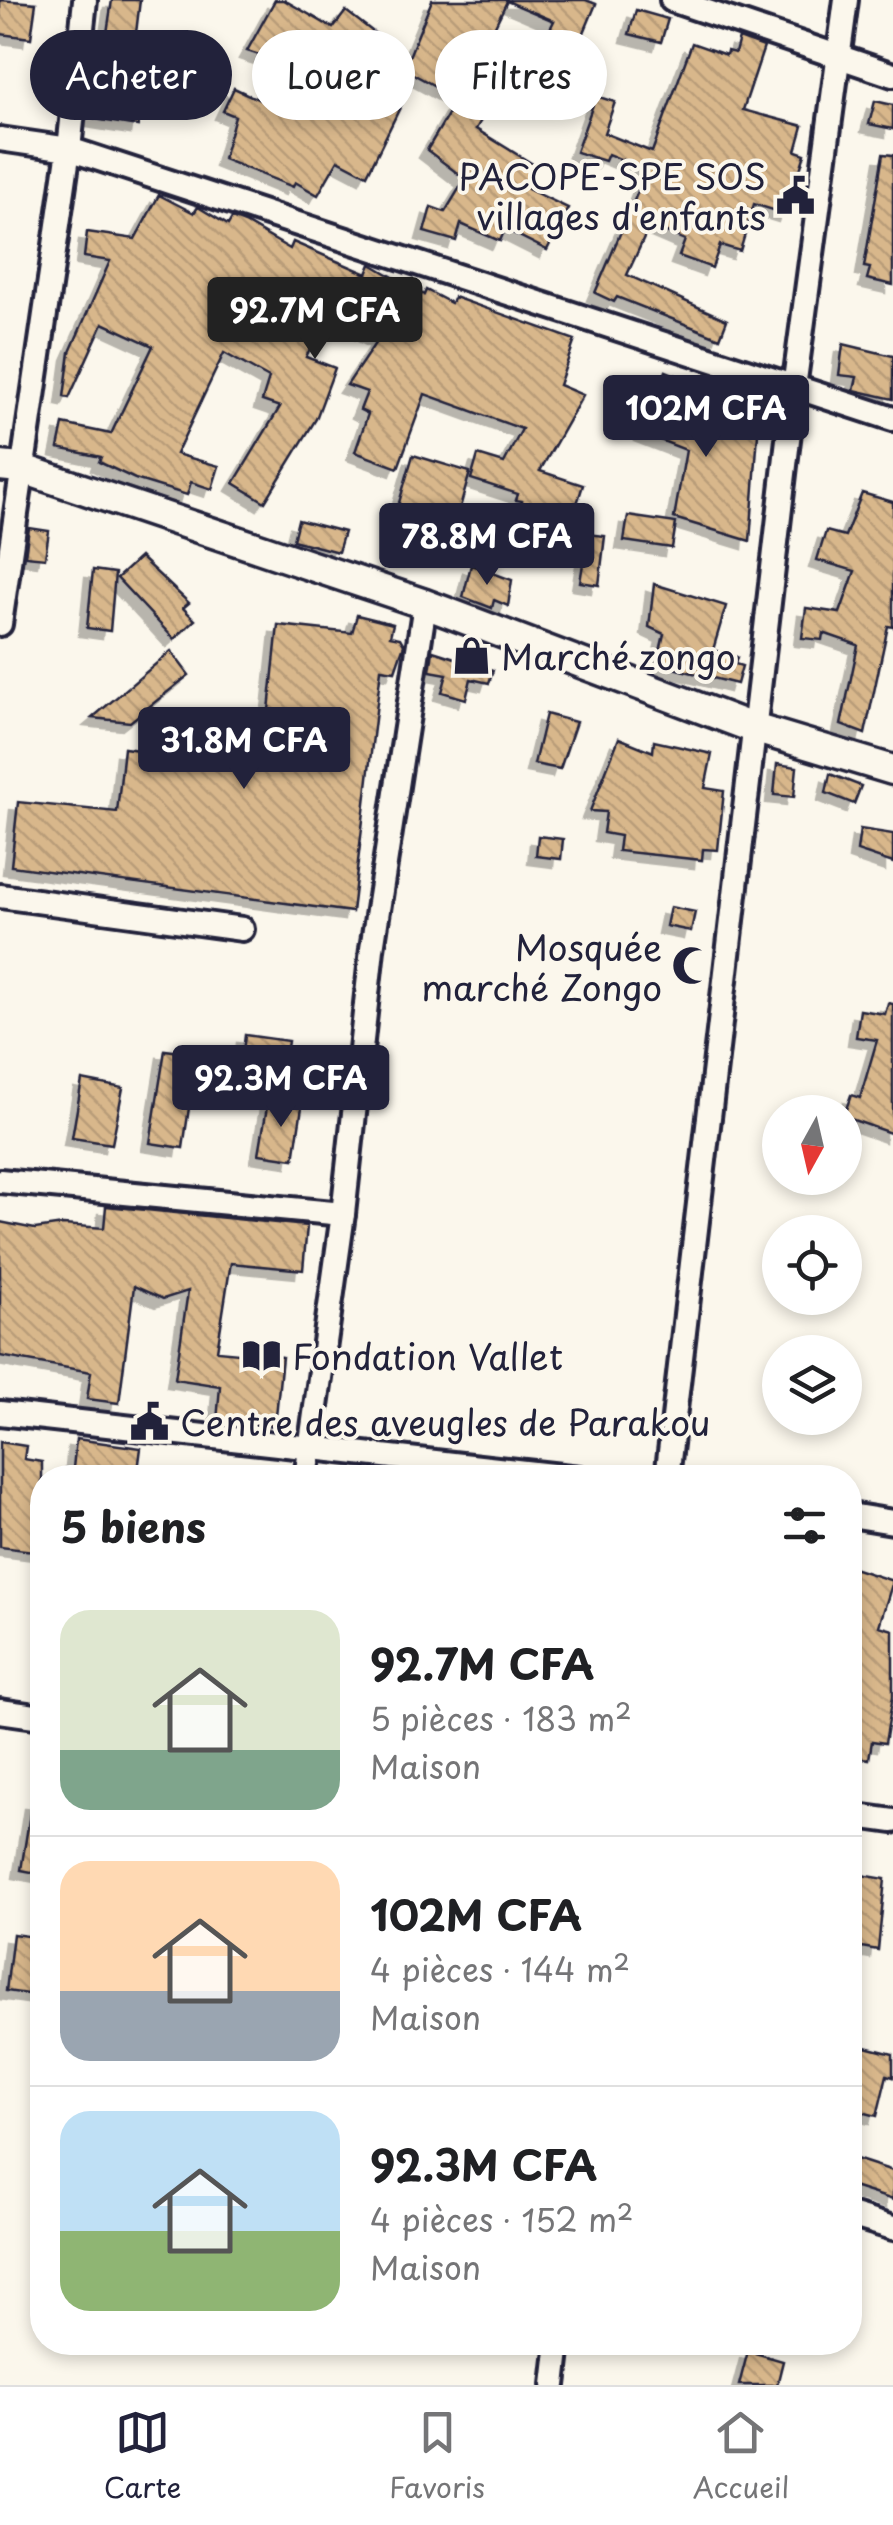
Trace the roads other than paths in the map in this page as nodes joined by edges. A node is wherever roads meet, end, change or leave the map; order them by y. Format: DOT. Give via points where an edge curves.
graph roads {
  1 [pos="85,0"];
  2 [pos="672,0"];
  3 [pos="846,0"];
  4 [pos="838,56"];
  5 [pos="893,75"];
  6 [pos="0,139"];
  7 [pos="69,149"];
  8 [pos="794,388"];
  9 [pos="893,419"];
  10 [pos="10,467"];
  11 [pos="425,604"];
  12 [pos="0,624"];
  13 [pos="753,728"];
  14 [pos="893,770"];
  15 [pos="0,896"];
  16 [pos="242,929"];
  17 [pos="0,1180"];
  18 [pos="344,1214"];
  19 [pos="0,1413"];
  20 [pos="310,1450"];
  21 [pos="308,1465"];
  22 [pos="454,1465"];
  23 [pos="668,1465"];
  24 [pos="862,1517"];
  25 [pos="893,1522"];
  26 [pos="0,1711"];
  27 [pos="30,1715"];
  28 [pos="862,1817"];
  29 [pos="893,1821"];
  30 [pos="862,2218"];
  31 [pos="893,2228"];
  32 [pos="557,2355"];
  33 [pos="554,2385"];
  1 -- 7 [label="street"];
  2 -- 4 [label="street"];
  3 -- 4 [label="street"];
  4 -- 5 [label="street"];
  4 -- 8 [label="street"];
  6 -- 7 [label="street"];
  7 -- 8 [label="street"];
  7 -- 10 [label="street"];
  8 -- 9 [label="street"];
  8 -- 13 [label="street"];
  10 -- 11 [label="street"];
  10 -- 12 [label="street"];
  11 -- 13 [label="street"];
  11 -- 18 [label="street" via="372,949"];
  13 -- 14 [label="street"];
  13 -- 23 [label="street"];
  15 -- 16 [label="street"];
  17 -- 18 [label="street"];
  18 -- 20 [label="street"];
  19 -- 20 [label="street"];
  20 -- 21 [label="street"];
  20 -- 22 [label="street"];
  24 -- 25 [label="street"];
  26 -- 27 [label="street"];
  28 -- 29 [label="street"];
  30 -- 31 [label="street"];
  32 -- 33 [label="street"];
}
